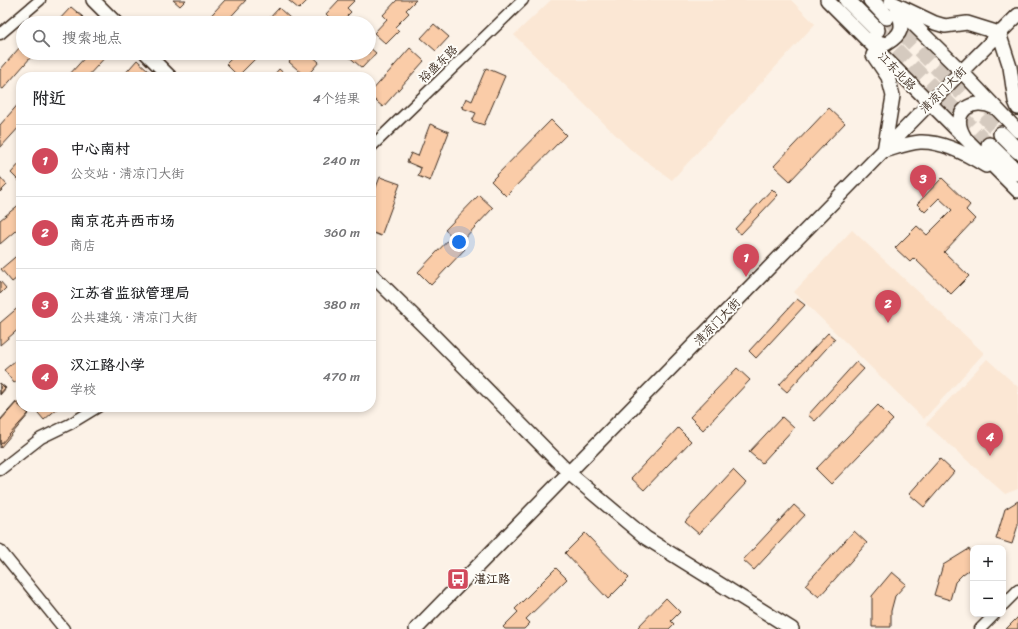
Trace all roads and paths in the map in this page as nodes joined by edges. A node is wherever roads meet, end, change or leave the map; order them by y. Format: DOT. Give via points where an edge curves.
graph roads {
  1 [pos="40,0"];
  2 [pos="93,0"];
  3 [pos="523,0"];
  4 [pos="827,0"];
  5 [pos="847,0"];
  6 [pos="871,0"];
  7 [pos="891,6"];
  8 [pos="1018,15"];
  9 [pos="21,16"];
  10 [pos="109,16"];
  11 [pos="16,20"];
  12 [pos="999,33"];
  13 [pos="0,34"];
  14 [pos="867,34"];
  15 [pos="153,60"];
  16 [pos="961,71"];
  17 [pos="165,72"];
  18 [pos="929,104"];
  19 [pos="1018,108"];
  20 [pos="996,109"];
  21 [pos="1018,131"];
  22 [pos="1001,134"];
  23 [pos="966,140"];
  24 [pos="376,142"];
  25 [pos="989,145"];
  26 [pos="884,151"];
  27 [pos="1018,151"];
  28 [pos="1015,183"];
  29 [pos="376,279"];
  30 [pos="90,412"];
  31 [pos="0,470"];
  32 [pos="569,473"];
  33 [pos="0,550"];
  34 [pos="1018,590"];
  35 [pos="1006,603"];
  36 [pos="992,617"];
  37 [pos="64,629"];
  38 [pos="416,629"];
  39 [pos="792,629"];
  40 [pos="980,629"];
  1 -- 9 [label="street"];
  2 -- 10 [label="main road"];
  3 -- 24 [label="street, 裕盛东路"];
  4 -- 14 [label="main road, 江东北路"];
  5 -- 14 [label="highway"];
  6 -- 7 [label="highway"];
  7 -- 12 [label="main road" via="945,26 967,23"];
  7 -- 14 [label="main road" via="902,26 898,35 886,44"];
  7 -- 16 [label="main road"];
  8 -- 12 [label="main road, 清凉门大街"];
  11 -- 13 [label="street"];
  12 -- 16 [label="main road, 清凉门大街"];
  12 -- 19 [label="main road" via="1010,67"];
  14 -- 18 [label="main road, 江东北路"];
  14 -- 26 [label="main road" via="888,77 893,96"];
  15 -- 17 [label="main road"];
  16 -- 18 [label="main road, 清凉门大街"];
  16 -- 20 [label="main road"];
  18 -- 23 [label="main road, 江东北路"];
  18 -- 26 [label="main road, 清凉门大街"];
  20 -- 21 [label="main road"];
  20 -- 23 [label="main road" via="977,102 962,113 959,128"];
  22 -- 27 [label="highway"];
  23 -- 28 [label="main road, 江东北路"];
  25 -- 28 [label="highway"];
  26 -- 28 [label="main road" via="918,142 934,143 972,158"];
  26 -- 32 [label="main road, 清凉门大街"];
  29 -- 32 [label="main road"];
  30 -- 31 [label="street" via="41,438"];
  32 -- 38 [label="main road, 清凉门大街"];
  32 -- 39 [label="main road" via="646,538"];
  33 -- 37 [label="street"];
  34 -- 35 [label="street"];
  36 -- 40 [label="street"];
}
